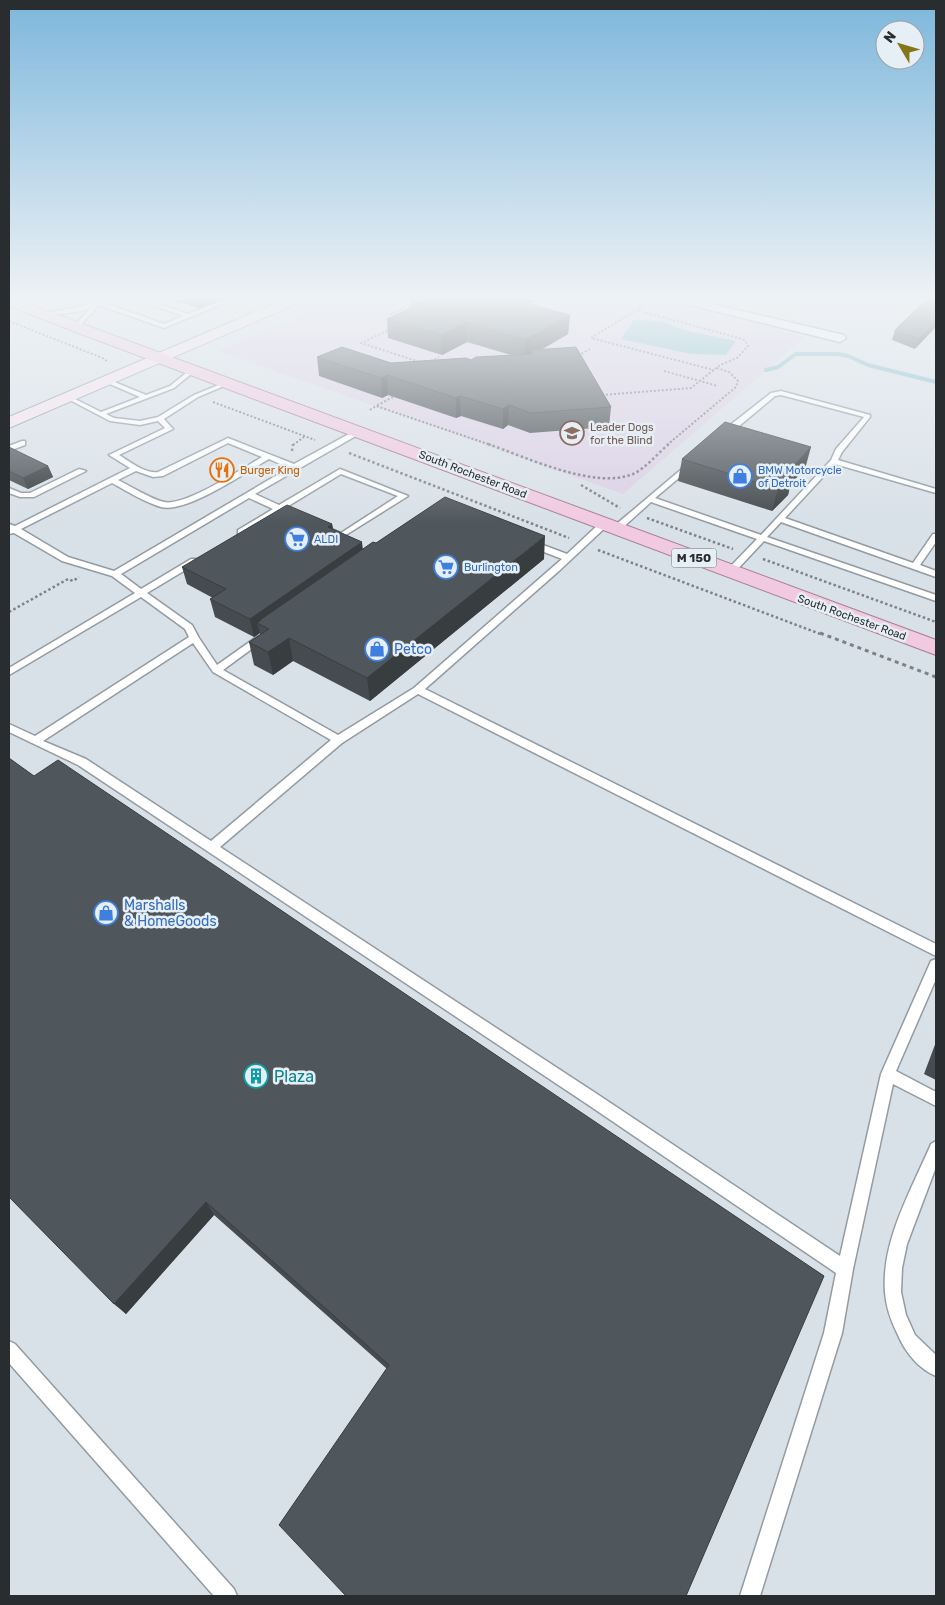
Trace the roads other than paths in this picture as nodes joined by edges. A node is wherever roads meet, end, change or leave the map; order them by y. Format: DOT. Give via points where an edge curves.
graph roads {
  1 [pos="120,374"];
  2 [pos="188,374"];
  3 [pos="203,374"];
  4 [pos="105,380"];
  5 [pos="228,383"];
  6 [pos="146,397"];
  7 [pos="69,398"];
  8 [pos="101,414"];
  9 [pos="160,419"];
  10 [pos="9,430"];
  11 [pos="358,431"];
  12 [pos="712,444"];
  13 [pos="9,449"];
  14 [pos="269,456"];
  15 [pos="698,456"];
  16 [pos="834,461"];
  17 [pos="294,467"];
  18 [pos="136,468"];
  19 [pos="82,471"];
  20 [pos="111,480"];
  21 [pos="9,490"];
  22 [pos="936,492"];
  23 [pos="250,495"];
  24 [pos="650,499"];
  25 [pos="279,508"];
  26 [pos="295,515"];
  27 [pos="780,519"];
  28 [pos="615,521"];
  29 [pos="10,529"];
  30 [pos="326,529"];
  31 [pos="936,536"];
  32 [pos="231,538"];
  33 [pos="762,538"];
  34 [pos="526,541"];
  35 [pos="198,558"];
  36 [pos="568,558"];
  37 [pos="915,566"];
  38 [pos="730,572"];
  39 [pos="115,574"];
  40 [pos="936,574"];
  41 [pos="142,593"];
  42 [pos="936,598"];
  43 [pos="270,631"];
  44 [pos="194,638"];
  45 [pos="936,648"];
  46 [pos="216,670"];
  47 [pos="9,672"];
  48 [pos="418,690"];
  49 [pos="9,728"];
  50 [pos="338,740"];
  51 [pos="35,741"];
  52 [pos="211,848"];
  53 [pos="936,950"];
  54 [pos="936,965"];
  55 [pos="888,1074"];
  56 [pos="936,1099"];
  57 [pos="935,1160"];
  58 [pos="844,1269"];
  59 [pos="9,1350"];
  60 [pos="936,1368"];
  61 [pos="227,1596"];
  62 [pos="750,1596"];
  1 -- 4 [label="main road"];
  2 -- 6 [label="lane" via="172,387"];
  3 -- 5 [label="main road, South Rochester Road / M 150"];
  4 -- 6 [label="lane"];
  4 -- 7 [label="main road"];
  5 -- 9 [label="lane" via="196,396"];
  5 -- 11 [label="main road, South Rochester Road / M 150"];
  6 -- 8 [label="lane"];
  7 -- 8 [label="lane"];
  7 -- 10 [label="main road"];
  8 -- 9 [label="lane" via="123,423"];
  9 -- 18 [label="lane" via="169,429 113,456"];
  10 -- 13 [label="lane" via="22,443"];
  11 -- 17 [label="lane"];
  11 -- 28 [label="main road, South Rochester Road / M 150"];
  12 -- 16 [label="lane" via="773,394 781,393 868,416 838,451"];
  14 -- 17 [label="lane"];
  14 -- 18 [label="lane" via="228,440 160,474 153,475"];
  14 -- 20 [label="lane" via="199,495 170,506"];
  15 -- 24 [label="lane"];
  16 -- 22 [label="lane"];
  16 -- 27 [label="lane"];
  17 -- 23 [label="lane"];
  18 -- 20 [label="lane"];
  19 -- 21 [label="lane" via="31,495"];
  20 -- 29 [label="lane"];
  23 -- 25 [label="lane"];
  23 -- 39 [label="lane"];
  24 -- 28 [label="lane"];
  24 -- 33 [label="lane"];
  25 -- 26 [label="lane"];
  25 -- 30 [label="lane" via="340,471 404,496 341,536"];
  25 -- 32 [label="lane"];
  27 -- 33 [label="lane"];
  27 -- 37 [label="lane"];
  28 -- 36 [label="lane"];
  28 -- 38 [label="main road, South Rochester Road / M 150"];
  29 -- 39 [label="lane" via="65,559"];
  31 -- 37 [label="lane"];
  33 -- 38 [label="lane"];
  33 -- 42 [label="lane"];
  34 -- 36 [label="lane"];
  35 -- 41 [label="lane"];
  36 -- 48 [label="lane"];
  37 -- 40 [label="lane"];
  38 -- 45 [label="main road, South Rochester Road / M 150"];
  39 -- 41 [label="lane"];
  41 -- 44 [label="lane" via="189,627"];
  41 -- 47 [label="lane"];
  43 -- 46 [label="lane"];
  44 -- 46 [label="lane"];
  44 -- 51 [label="lane"];
  46 -- 50 [label="lane"];
  48 -- 50 [label="lane"];
  48 -- 53 [label="lane"];
  49 -- 51 [label="lane"];
  50 -- 52 [label="lane"];
  51 -- 52 [label="lane" via="82,762"];
  52 -- 58 [label="lane"];
  54 -- 55 [label="lane"];
  55 -- 56 [label="lane"];
  55 -- 58 [label="lane"];
  57 -- 60 [label="lane" via="895,1253 893,1284 898,1319 910,1343"];
  58 -- 62 [label="lane" via="833,1333"];
  59 -- 61 [label="lane"];
}
